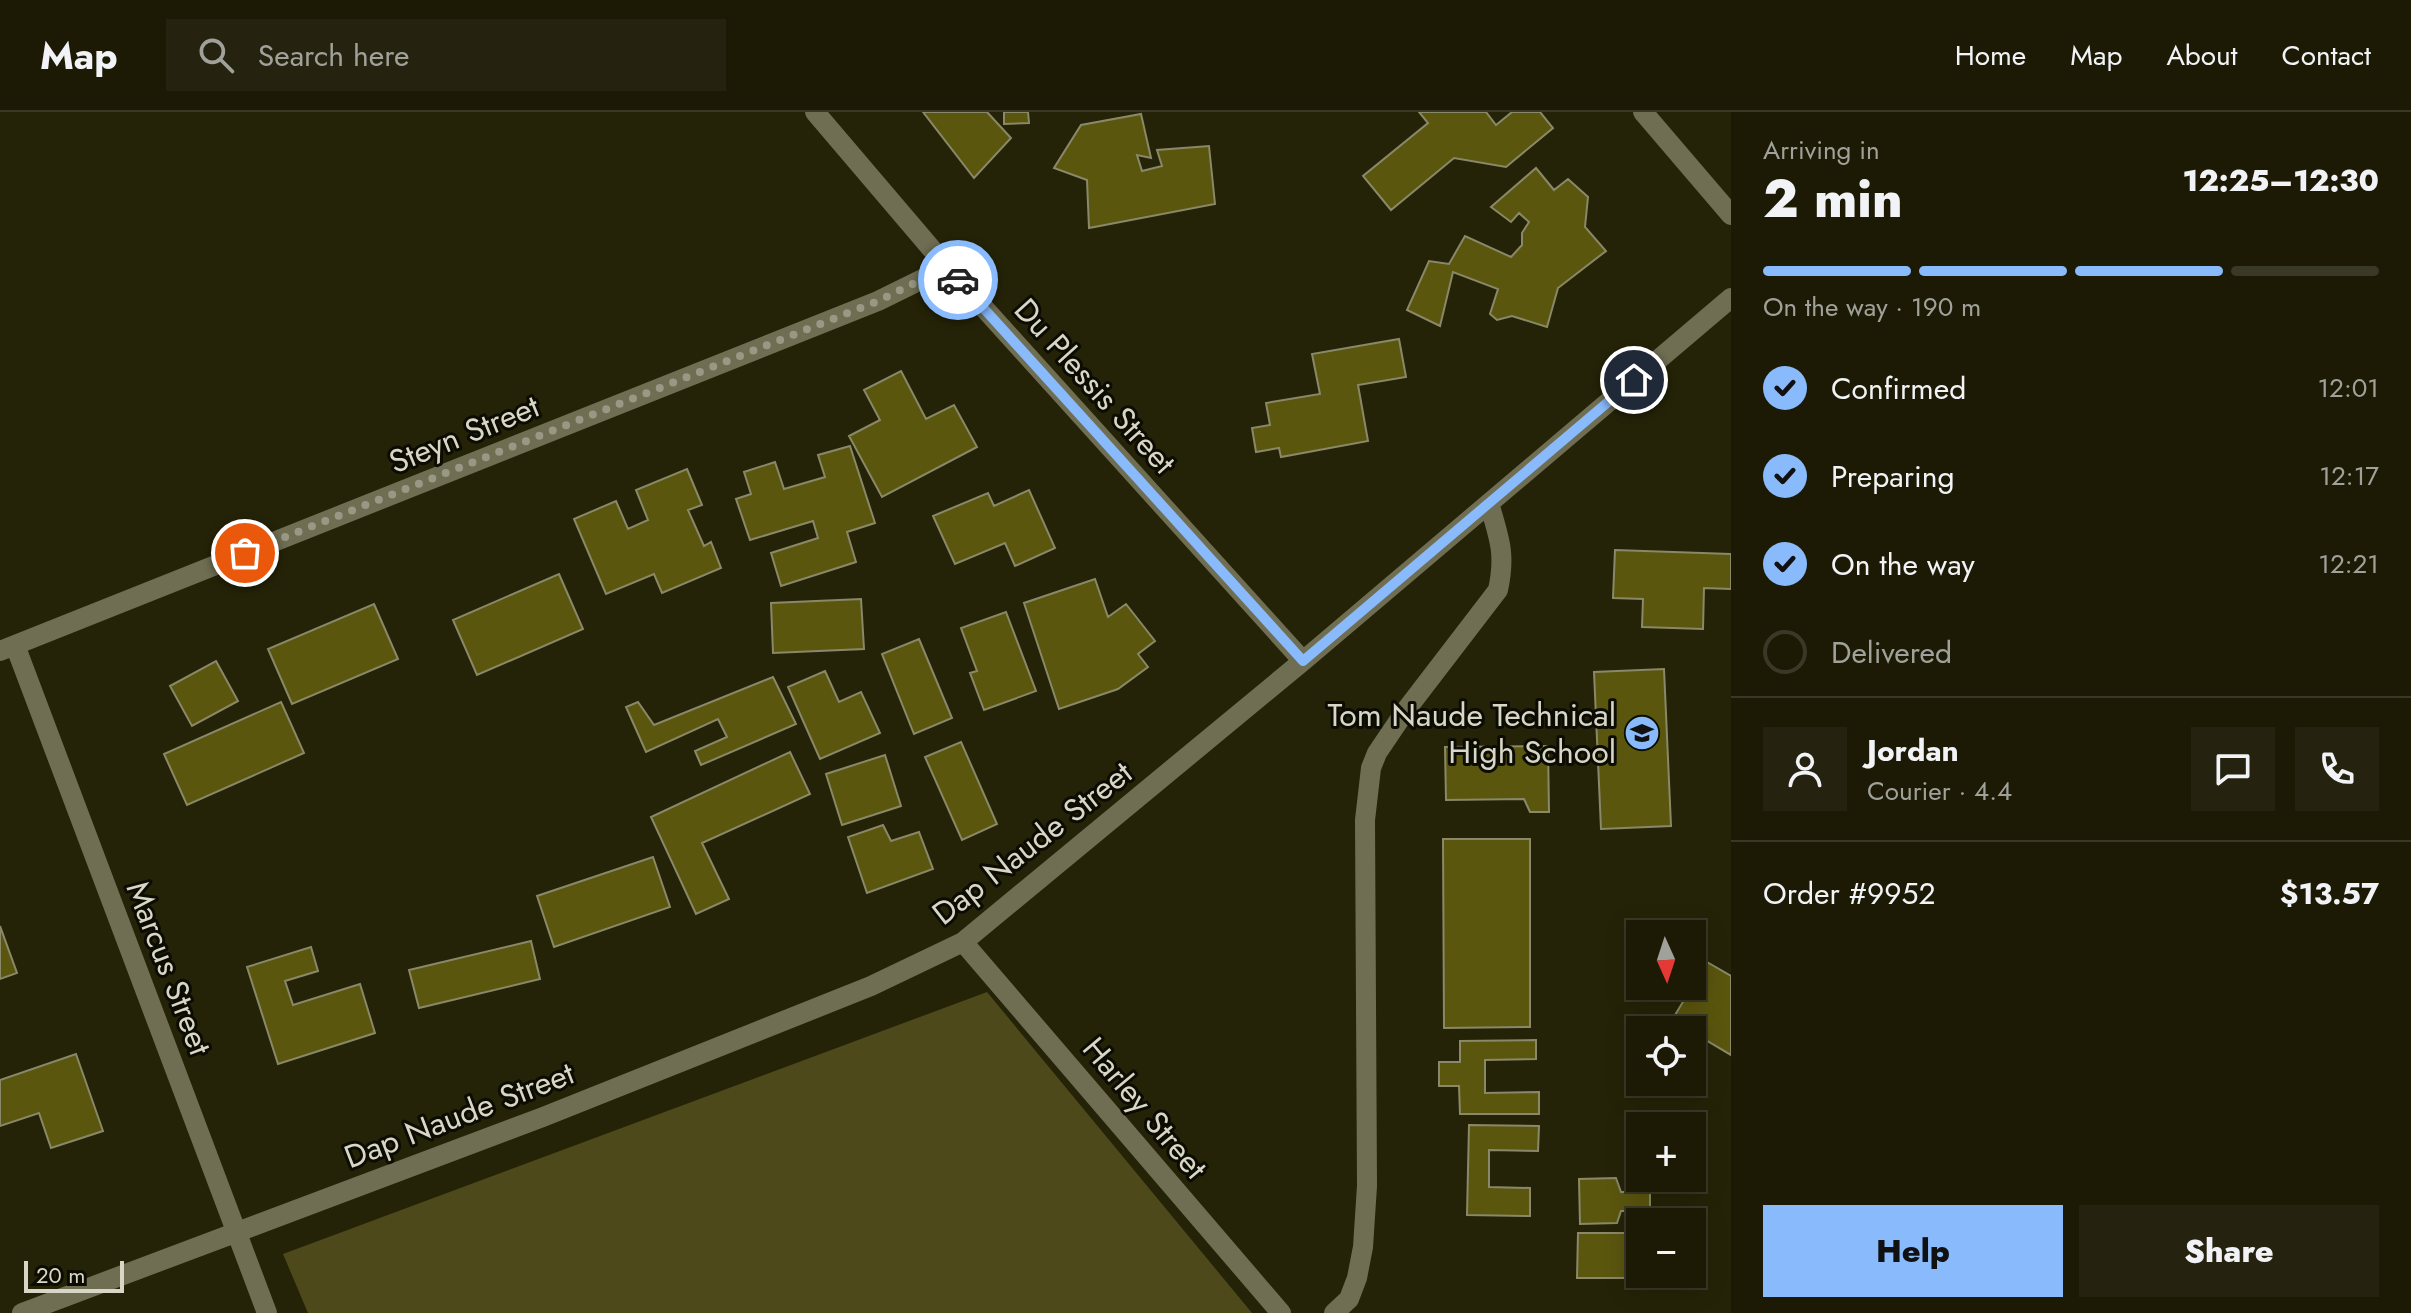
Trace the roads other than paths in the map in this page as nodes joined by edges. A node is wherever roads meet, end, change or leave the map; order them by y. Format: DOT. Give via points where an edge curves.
graph roads {
  1 [pos="815,112"];
  2 [pos="1643,112"];
  3 [pos="1731,215"];
  4 [pos="947,267"];
  5 [pos="1731,298"];
  6 [pos="1489,503"];
  7 [pos="8,648"];
  8 [pos="1303,661"];
  9 [pos="963,942"];
  10 [pos="235,1231"];
  11 [pos="22,1313"];
  12 [pos="267,1313"];
  13 [pos="1281,1313"];
  14 [pos="1334,1313"];
  1 -- 4 [label="street, Du Plessis Street"];
  2 -- 3 [label="street"];
  4 -- 7 [label="street, Steyn Street" via="878,301"];
  4 -- 8 [label="street, Du Plessis Street"];
  5 -- 6 [label="street, Dap Naude Street"];
  6 -- 8 [label="street, Dap Naude Street"];
  6 -- 14 [label="street" via="1503,551 1498,590 1406,710 1371,768 1365,820 1363,1247 1353,1291"];
  7 -- 10 [label="street, Marcus Street"];
  8 -- 9 [label="street, Dap Naude Street"];
  9 -- 10 [label="street, Dap Naude Street" via="871,986 557,1111"];
  9 -- 13 [label="street, Harley Street"];
  10 -- 11 [label="street, Dap Naude Street"];
  10 -- 12 [label="street, Marcus Street"];
}
